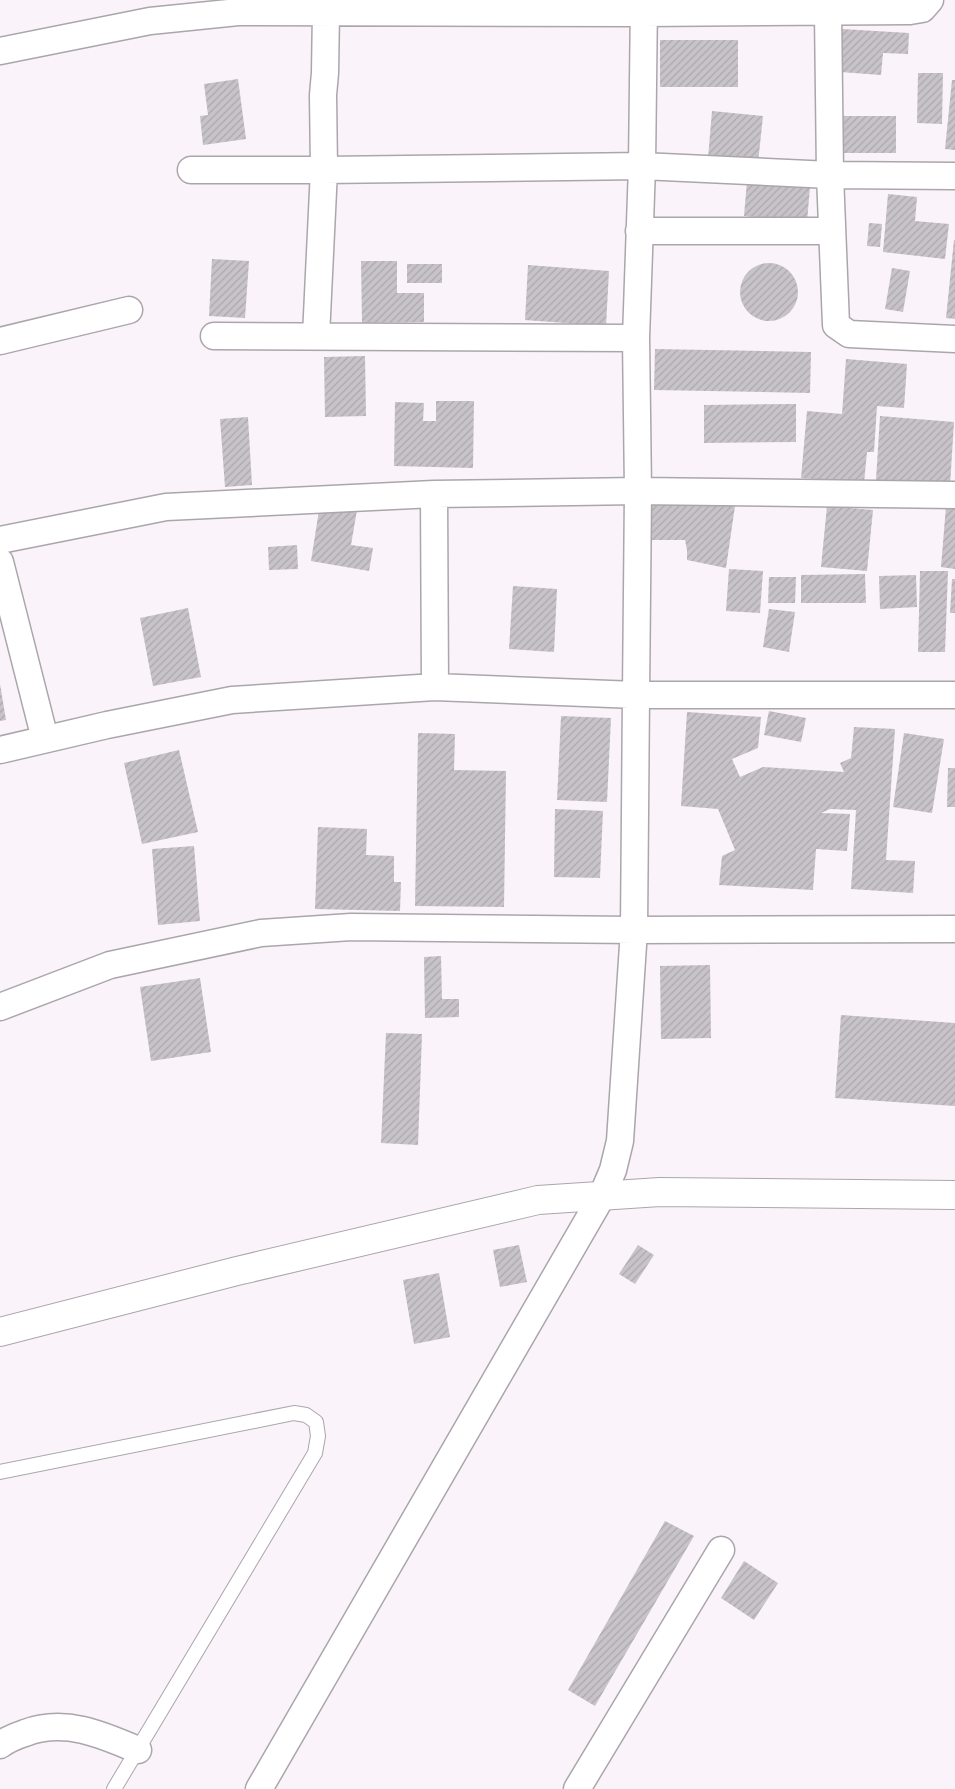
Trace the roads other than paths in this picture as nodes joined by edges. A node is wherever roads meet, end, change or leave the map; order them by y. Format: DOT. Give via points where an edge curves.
graph roads {
  1 [pos="930,0"];
  2 [pos="644,6"];
  3 [pos="180,9"];
  4 [pos="326,12"];
  5 [pos="828,12"];
  6 [pos="0,51"];
  7 [pos="642,166"];
  8 [pos="191,170"];
  9 [pos="324,170"];
  10 [pos="830,175"];
  11 [pos="955,176"];
  12 [pos="639,231"];
  13 [pos="832,231"];
  14 [pos="129,310"];
  15 [pos="214,336"];
  16 [pos="316,336"];
  17 [pos="636,338"];
  18 [pos="955,339"];
  19 [pos="0,341"];
  20 [pos="638,491"];
  21 [pos="434,494"];
  22 [pos="955,495"];
  23 [pos="0,540"];
  24 [pos="0,562"];
  25 [pos="434,687"];
  26 [pos="636,695"];
  27 [pos="955,696"];
  28 [pos="45,739"];
  29 [pos="0,750"];
  30 [pos="955,929"];
  31 [pos="634,930"];
  32 [pos="0,1007"];
  33 [pos="955,1195"];
  34 [pos="602,1196"];
  35 [pos="0,1332"];
  36 [pos="0,1472"];
  37 [pos="721,1550"];
  38 [pos="0,1745"];
  39 [pos="138,1750"];
  40 [pos="114,1789"];
  41 [pos="259,1789"];
  42 [pos="577,1789"];
  1 -- 5 [label="street" via="922,9 910,11"];
  2 -- 4 [label="street"];
  2 -- 5 [label="street"];
  2 -- 7 [label="street"];
  3 -- 4 [label="street"];
  3 -- 6 [label="street" via="150,21"];
  4 -- 9 [label="street"];
  5 -- 10 [label="street"];
  7 -- 9 [label="street"];
  7 -- 10 [label="street"];
  7 -- 12 [label="street"];
  8 -- 9 [label="street"];
  9 -- 16 [label="street"];
  10 -- 11 [label="street"];
  10 -- 13 [label="street"];
  12 -- 13 [label="street"];
  12 -- 17 [label="street"];
  13 -- 18 [label="street" via="836,325 849,334"];
  14 -- 19 [label="street"];
  15 -- 16 [label="street"];
  16 -- 17 [label="street"];
  17 -- 20 [label="street"];
  20 -- 21 [label="street"];
  20 -- 22 [label="street"];
  20 -- 26 [label="street"];
  21 -- 23 [label="street" via="166,507"];
  21 -- 25 [label="street"];
  24 -- 28 [label="street"];
  25 -- 26 [label="street"];
  25 -- 28 [label="street" via="232,700"];
  26 -- 27 [label="street"];
  26 -- 31 [label="street"];
  28 -- 29 [label="street"];
  30 -- 31 [label="street"];
  31 -- 32 [label="street" via="352,927 261,933 110,965"];
  31 -- 34 [label="street" via="620,1140"];
  33 -- 34 [label="street" via="660,1192"];
  34 -- 35 [label="street" via="538,1200 237,1271"];
  34 -- 41 [label="street"];
  36 -- 39 [label="lane" via="294,1413 306,1415 316,1422 315,1453"];
  37 -- 42 [label="street"];
  38 -- 39 [label="street" via="37,1729 70,1727 101,1734"];
  39 -- 40 [label="lane"];
}
